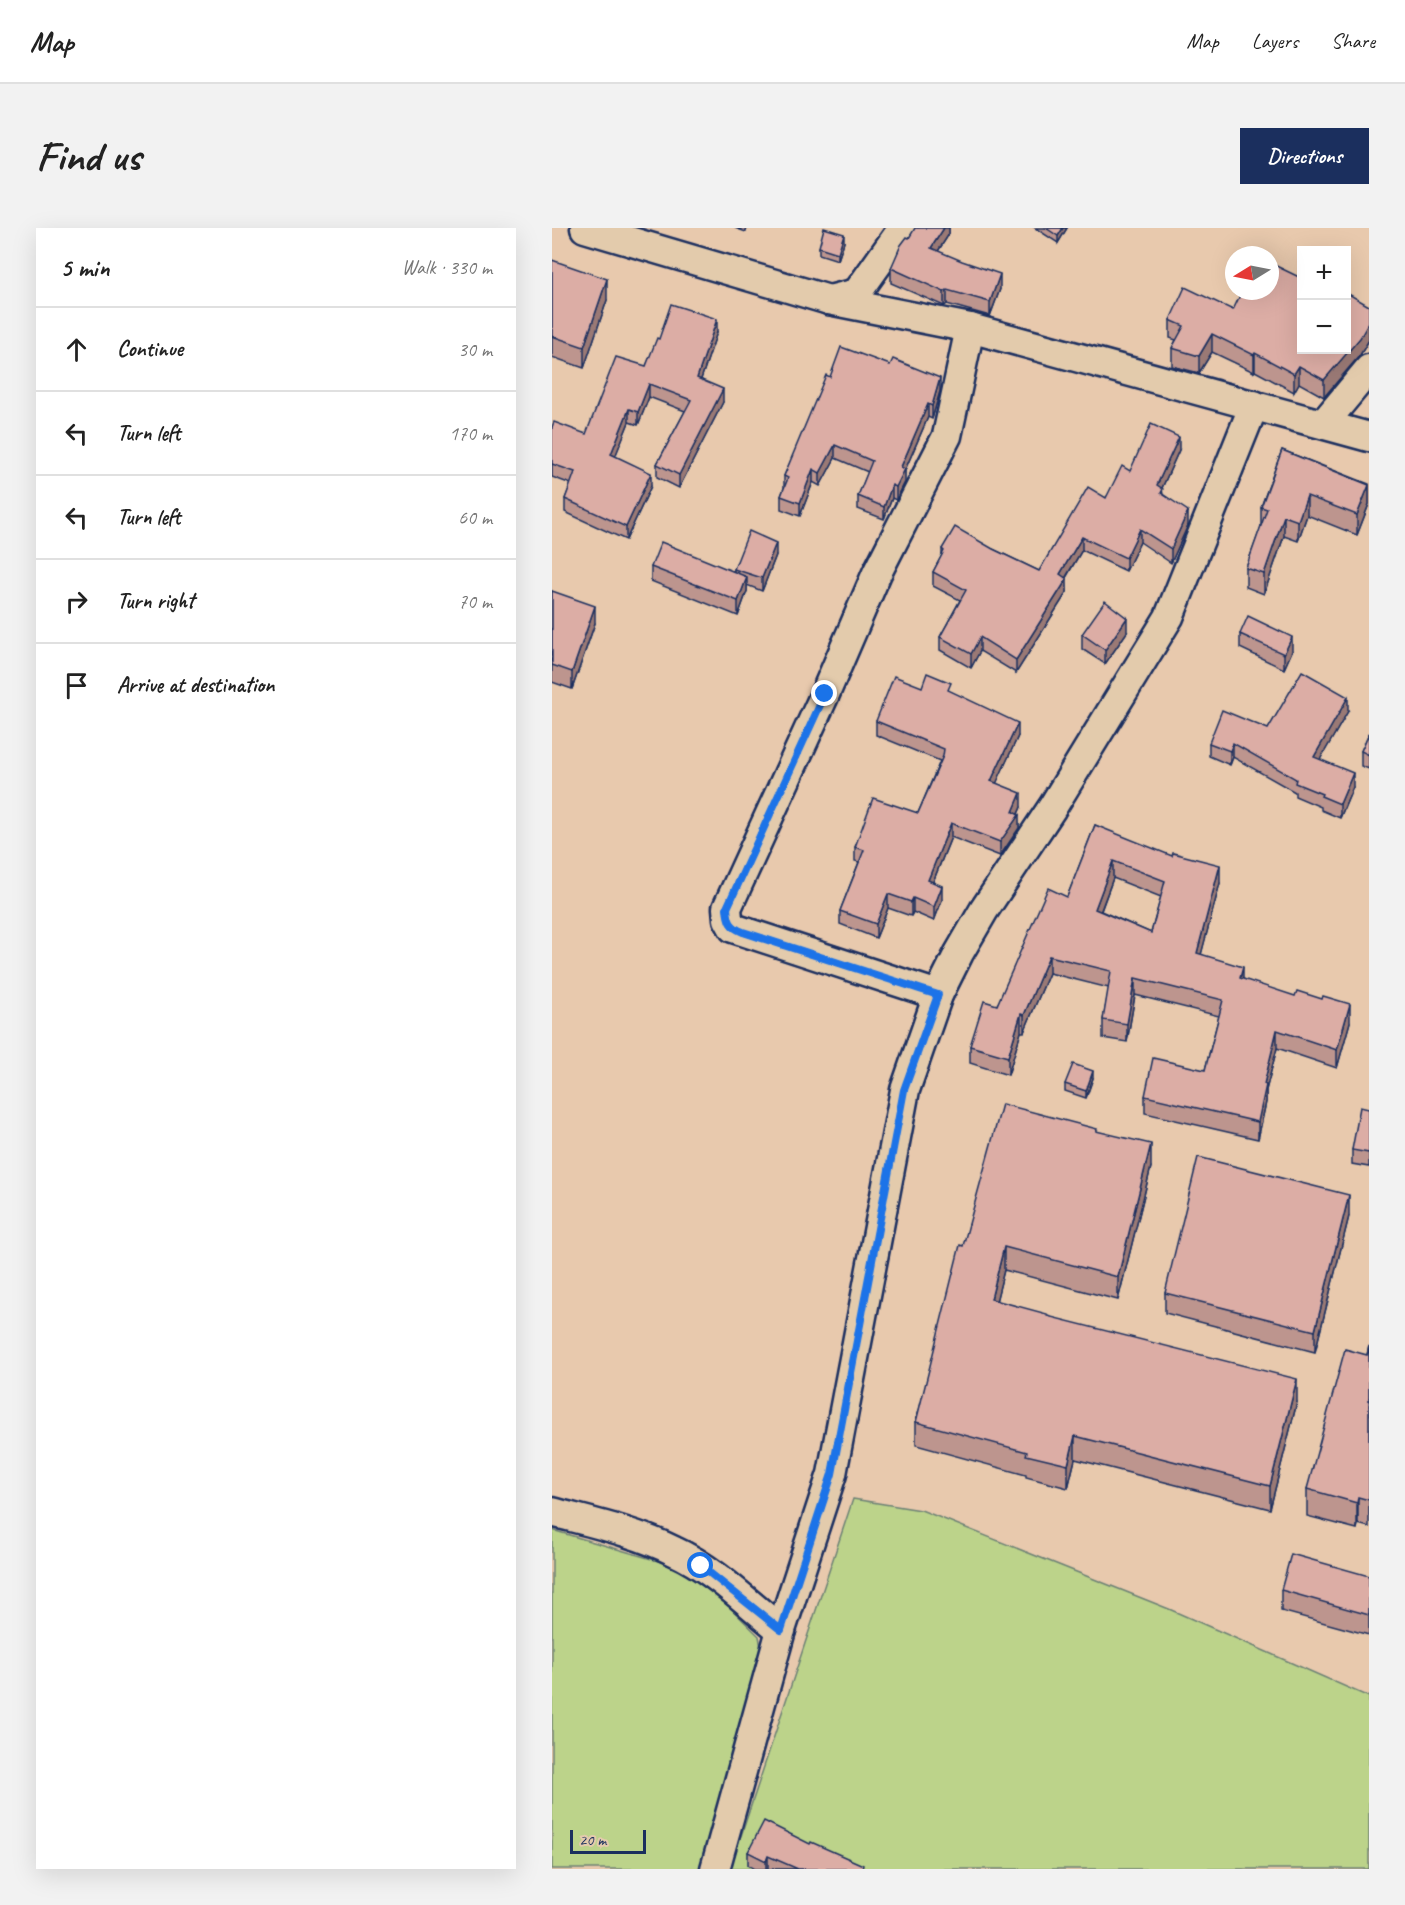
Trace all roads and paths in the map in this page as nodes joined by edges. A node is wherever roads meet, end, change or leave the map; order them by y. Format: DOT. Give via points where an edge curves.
graph roads {
  1 [pos="585,228"];
  2 [pos="903,228"];
  3 [pos="829,300"];
  4 [pos="970,328"];
  5 [pos="1369,369"];
  6 [pos="1254,405"];
  7 [pos="1324,423"];
  8 [pos="1369,437"];
  9 [pos="938,995"];
  10 [pos="552,1512"];
  11 [pos="781,1630"];
  12 [pos="715,1869"];
  1 -- 3 [label="street"];
  2 -- 3 [label="street" via="857,293"];
  3 -- 4 [label="street"];
  4 -- 6 [label="street"];
  4 -- 9 [label="street" via="947,436 877,573 727,908 733,928"];
  5 -- 7 [label="street"];
  6 -- 7 [label="street"];
  6 -- 9 [label="street" via="1169,617 1052,808 984,910"];
  7 -- 8 [label="street"];
  9 -- 11 [label="street" via="904,1090 832,1474"];
  10 -- 11 [label="street" via="676,1551 701,1566"];
  11 -- 12 [label="street"];
}
